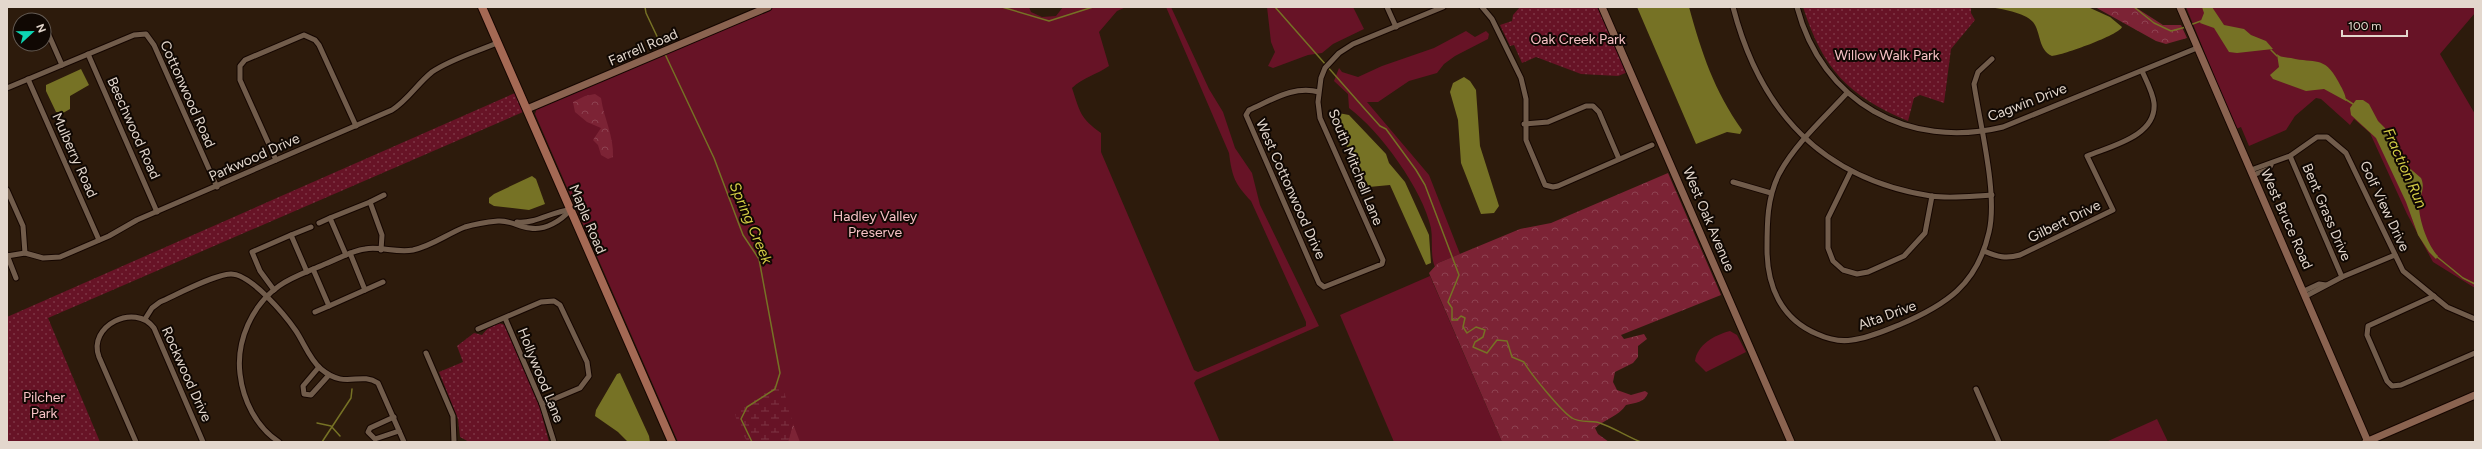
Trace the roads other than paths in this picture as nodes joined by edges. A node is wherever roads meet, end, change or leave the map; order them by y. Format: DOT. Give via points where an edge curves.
graph roads {
  1 [pos="482,7"];
  2 [pos="768,7"];
  3 [pos="1387,7"];
  4 [pos="1443,7"];
  5 [pos="1482,7"];
  6 [pos="1602,7"];
  7 [pos="1733,7"];
  8 [pos="1797,7"];
  9 [pos="2180,7"];
  10 [pos="1396,27"];
  11 [pos="52,41"];
  12 [pos="497,43"];
  13 [pos="2197,48"];
  14 [pos="88,54"];
  15 [pos="1992,58"];
  16 [pos="62,65"];
  17 [pos="2142,71"];
  18 [pos="28,80"];
  19 [pos="7,88"];
  20 [pos="1319,92"];
  21 [pos="1847,93"];
  22 [pos="527,109"];
  23 [pos="1524,124"];
  24 [pos="356,126"];
  25 [pos="1982,132"];
  26 [pos="1658,133"];
  27 [pos="1805,139"];
  28 [pos="1652,145"];
  29 [pos="1665,148"];
  30 [pos="2290,156"];
  31 [pos="1619,159"];
  32 [pos="276,160"];
  33 [pos="1851,171"];
  34 [pos="2252,172"];
  35 [pos="1733,182"];
  36 [pos="216,187"];
  37 [pos="7,190"];
  38 [pos="1771,193"];
  39 [pos="1992,195"];
  40 [pos="384,196"];
  41 [pos="1932,196"];
  42 [pos="370,202"];
  43 [pos="570,210"];
  44 [pos="157,212"];
  45 [pos="330,218"];
  46 [pos="507,222"];
  47 [pos="319,223"];
  48 [pos="311,227"];
  49 [pos="291,236"];
  50 [pos="99,240"];
  51 [pos="381,250"];
  52 [pos="1984,251"];
  53 [pos="25,253"];
  54 [pos="348,254"];
  55 [pos="2395,255"];
  56 [pos="7,256"];
  57 [pos="1382,264"];
  58 [pos="313,269"];
  59 [pos="307,272"];
  60 [pos="2342,277"];
  61 [pos="16,278"];
  62 [pos="383,282"];
  63 [pos="274,290"];
  64 [pos="365,290"];
  65 [pos="2305,293"];
  66 [pos="2434,296"];
  67 [pos="266,297"];
  68 [pos="329,306"];
  69 [pos="315,312"];
  70 [pos="505,318"];
  71 [pos="145,319"];
  72 [pos="2475,319"];
  73 [pos="478,329"];
  74 [pos="426,353"];
  75 [pos="2475,353"];
  76 [pos="319,368"];
  77 [pos="329,375"];
  78 [pos="1976,389"];
  79 [pos="2475,395"];
  80 [pos="542,404"];
  81 [pos="394,417"];
  82 [pos="399,430"];
  83 [pos="136,442"];
  84 [pos="203,442"];
  85 [pos="279,442"];
  86 [pos="404,442"];
  87 [pos="454,442"];
  88 [pos="554,442"];
  89 [pos="672,442"];
  90 [pos="1791,442"];
  91 [pos="1999,442"];
  92 [pos="2368,442"];
  1 -- 12 [label="main road, Maple Road"];
  2 -- 22 [label="street, Farrell Road"];
  3 -- 10 [label="street"];
  4 -- 10 [label="street, South Mitchell Lane"];
  5 -- 23 [label="street" via="1492,19 1521,78 1526,100"];
  6 -- 26 [label="street, West Oak Avenue"];
  7 -- 27 [label="street" via="1740,36 1758,77 1784,116"];
  8 -- 21 [label="street, Cagwin Drive" via="1806,35 1816,54"];
  9 -- 13 [label="street, West Bruce Road"];
  10 -- 20 [label="street, South Mitchell Lane" via="1353,44 1339,53 1327,66 1321,78"];
  11 -- 16 [label="street"];
  12 -- 22 [label="main road, Maple Road"];
  12 -- 24 [label="street, Parkwood Drive" via="440,67 403,103"];
  13 -- 17 [label="street, Cagwin Drive"];
  13 -- 34 [label="street, West Bruce Road"];
  14 -- 16 [label="street"];
  14 -- 36 [label="street, Cottonwood Road" via="134,35 146,34 154,45"];
  14 -- 44 [label="street, Beechwood Road"];
  15 -- 25 [label="street, Alta Drive" via="1978,72 1974,84"];
  16 -- 18 [label="street"];
  17 -- 25 [label="street, Cagwin Drive" via="2024,119"];
  17 -- 52 [label="street, Gilbert Drive" via="2154,101 2154,114 2148,126 2136,135 2087,156 2113,210 2020,255 2000,258"];
  18 -- 19 [label="street"];
  18 -- 50 [label="street, Mulberry Road"];
  20 -- 57 [label="street, South Mitchell Lane" via="1320,118 1383,260"];
  20 -- 57 [label="street, West Cottonwood Drive" via="1303,90 1285,93 1250,110 1246,115 1248,122 1319,283 1324,287"];
  21 -- 25 [label="street, Cagwin Drive" via="1867,108 1907,126 1931,132"];
  21 -- 27 [label="street, Alta Drive"];
  22 -- 43 [label="main road, Maple Road"];
  23 -- 31 [label="street" via="1548,122 1586,106 1593,106 1599,112"];
  23 -- 31 [label="street" via="1528,148 1542,182 1549,187 1558,186"];
  24 -- 32 [label="street, Parkwood Drive"];
  24 -- 32 [label="street" via="316,40 304,35 274,47 245,60 239,72"];
  25 -- 39 [label="street, Alta Drive"];
  26 -- 28 [label="street"];
  26 -- 29 [label="street, West Oak Avenue"];
  27 -- 33 [label="street"];
  27 -- 38 [label="street, Alta Drive" via="1779,174"];
  28 -- 29 [label="street"];
  28 -- 31 [label="street"];
  29 -- 90 [label="street, West Oak Avenue"];
  30 -- 34 [label="street, Golf View Drive" via="2271,165 2267,163"];
  30 -- 55 [label="street, Golf View Drive" via="2322,136 2328,137 2344,150"];
  30 -- 60 [label="street, Bent Grass Drive"];
  32 -- 36 [label="street, Parkwood Drive"];
  33 -- 41 [label="street" via="1884,184"];
  33 -- 41 [label="street" via="1828,218 1828,248 1833,261 1843,270 1857,274 1868,272 1904,256 1925,233"];
  34 -- 65 [label="street, West Bruce Road"];
  35 -- 38 [label="street"];
  36 -- 44 [label="street, Parkwood Drive"];
  37 -- 53 [label="street" via="23,226"];
  38 -- 52 [label="street, Alta Drive" via="1767,218 1767,268 1772,286 1779,303 1792,318 1808,330 1828,339 1851,341 1872,336 1932,311 1955,295 1971,276"];
  39 -- 41 [label="street"];
  39 -- 52 [label="street, Alta Drive" via="1990,230"];
  40 -- 42 [label="street"];
  42 -- 45 [label="street"];
  42 -- 51 [label="street" via="382,235"];
  43 -- 46 [label="street" via="560,211 538,220"];
  43 -- 46 [label="street" via="564,218 540,228"];
  43 -- 89 [label="main road, Maple Road"];
  44 -- 50 [label="street, Parkwood Drive"];
  45 -- 47 [label="street"];
  45 -- 54 [label="street"];
  46 -- 51 [label="street" via="467,227 437,242 413,250"];
  48 -- 49 [label="street"];
  49 -- 59 [label="street"];
  49 -- 63 [label="street" via="252,252 260,271"];
  50 -- 53 [label="street, Parkwood Drive" via="52,258"];
  51 -- 54 [label="street" via="363,249"];
  53 -- 56 [label="street, Parkwood Drive"];
  54 -- 58 [label="street"];
  54 -- 64 [label="street"];
  55 -- 60 [label="street"];
  55 -- 66 [label="street, Golf View Drive" via="2403,271"];
  56 -- 61 [label="street"];
  58 -- 59 [label="street"];
  58 -- 68 [label="street"];
  59 -- 63 [label="street"];
  60 -- 65 [label="street" via="2326,285 2319,284"];
  62 -- 64 [label="street"];
  63 -- 67 [label="street"];
  64 -- 68 [label="street"];
  65 -- 92 [label="street, West Bruce Road"];
  66 -- 72 [label="street, Golf View Drive" via="2447,307"];
  66 -- 75 [label="street" via="2371,322 2366,329 2387,381 2392,386 2401,385"];
  67 -- 71 [label="street" via="244,278 225,274 156,305"];
  67 -- 76 [label="street" via="293,327"];
  67 -- 85 [label="street" via="246,328 240,371 245,395 256,419 266,433"];
  68 -- 69 [label="street"];
  70 -- 73 [label="street"];
  70 -- 80 [label="street, Hollywood Lane"];
  70 -- 80 [label="street" via="547,301 560,305 587,362 589,376 580,388"];
  71 -- 83 [label="street" via="130,316 113,323 103,330 96,344 99,357"];
  71 -- 84 [label="street, Rockwood Drive" via="156,331"];
  74 -- 87 [label="street" via="453,416"];
  76 -- 77 [label="street"];
  76 -- 77 [label="street" via="303,386 304,394 311,395"];
  77 -- 81 [label="street" via="343,381 372,379 378,383"];
  78 -- 91 [label="street"];
  79 -- 92 [label="street"];
  80 -- 88 [label="street, Hollywood Lane"];
  81 -- 82 [label="street"];
  81 -- 82 [label="street" via="370,428 368,432 370,437 375,439"];
  82 -- 86 [label="street"];
}
